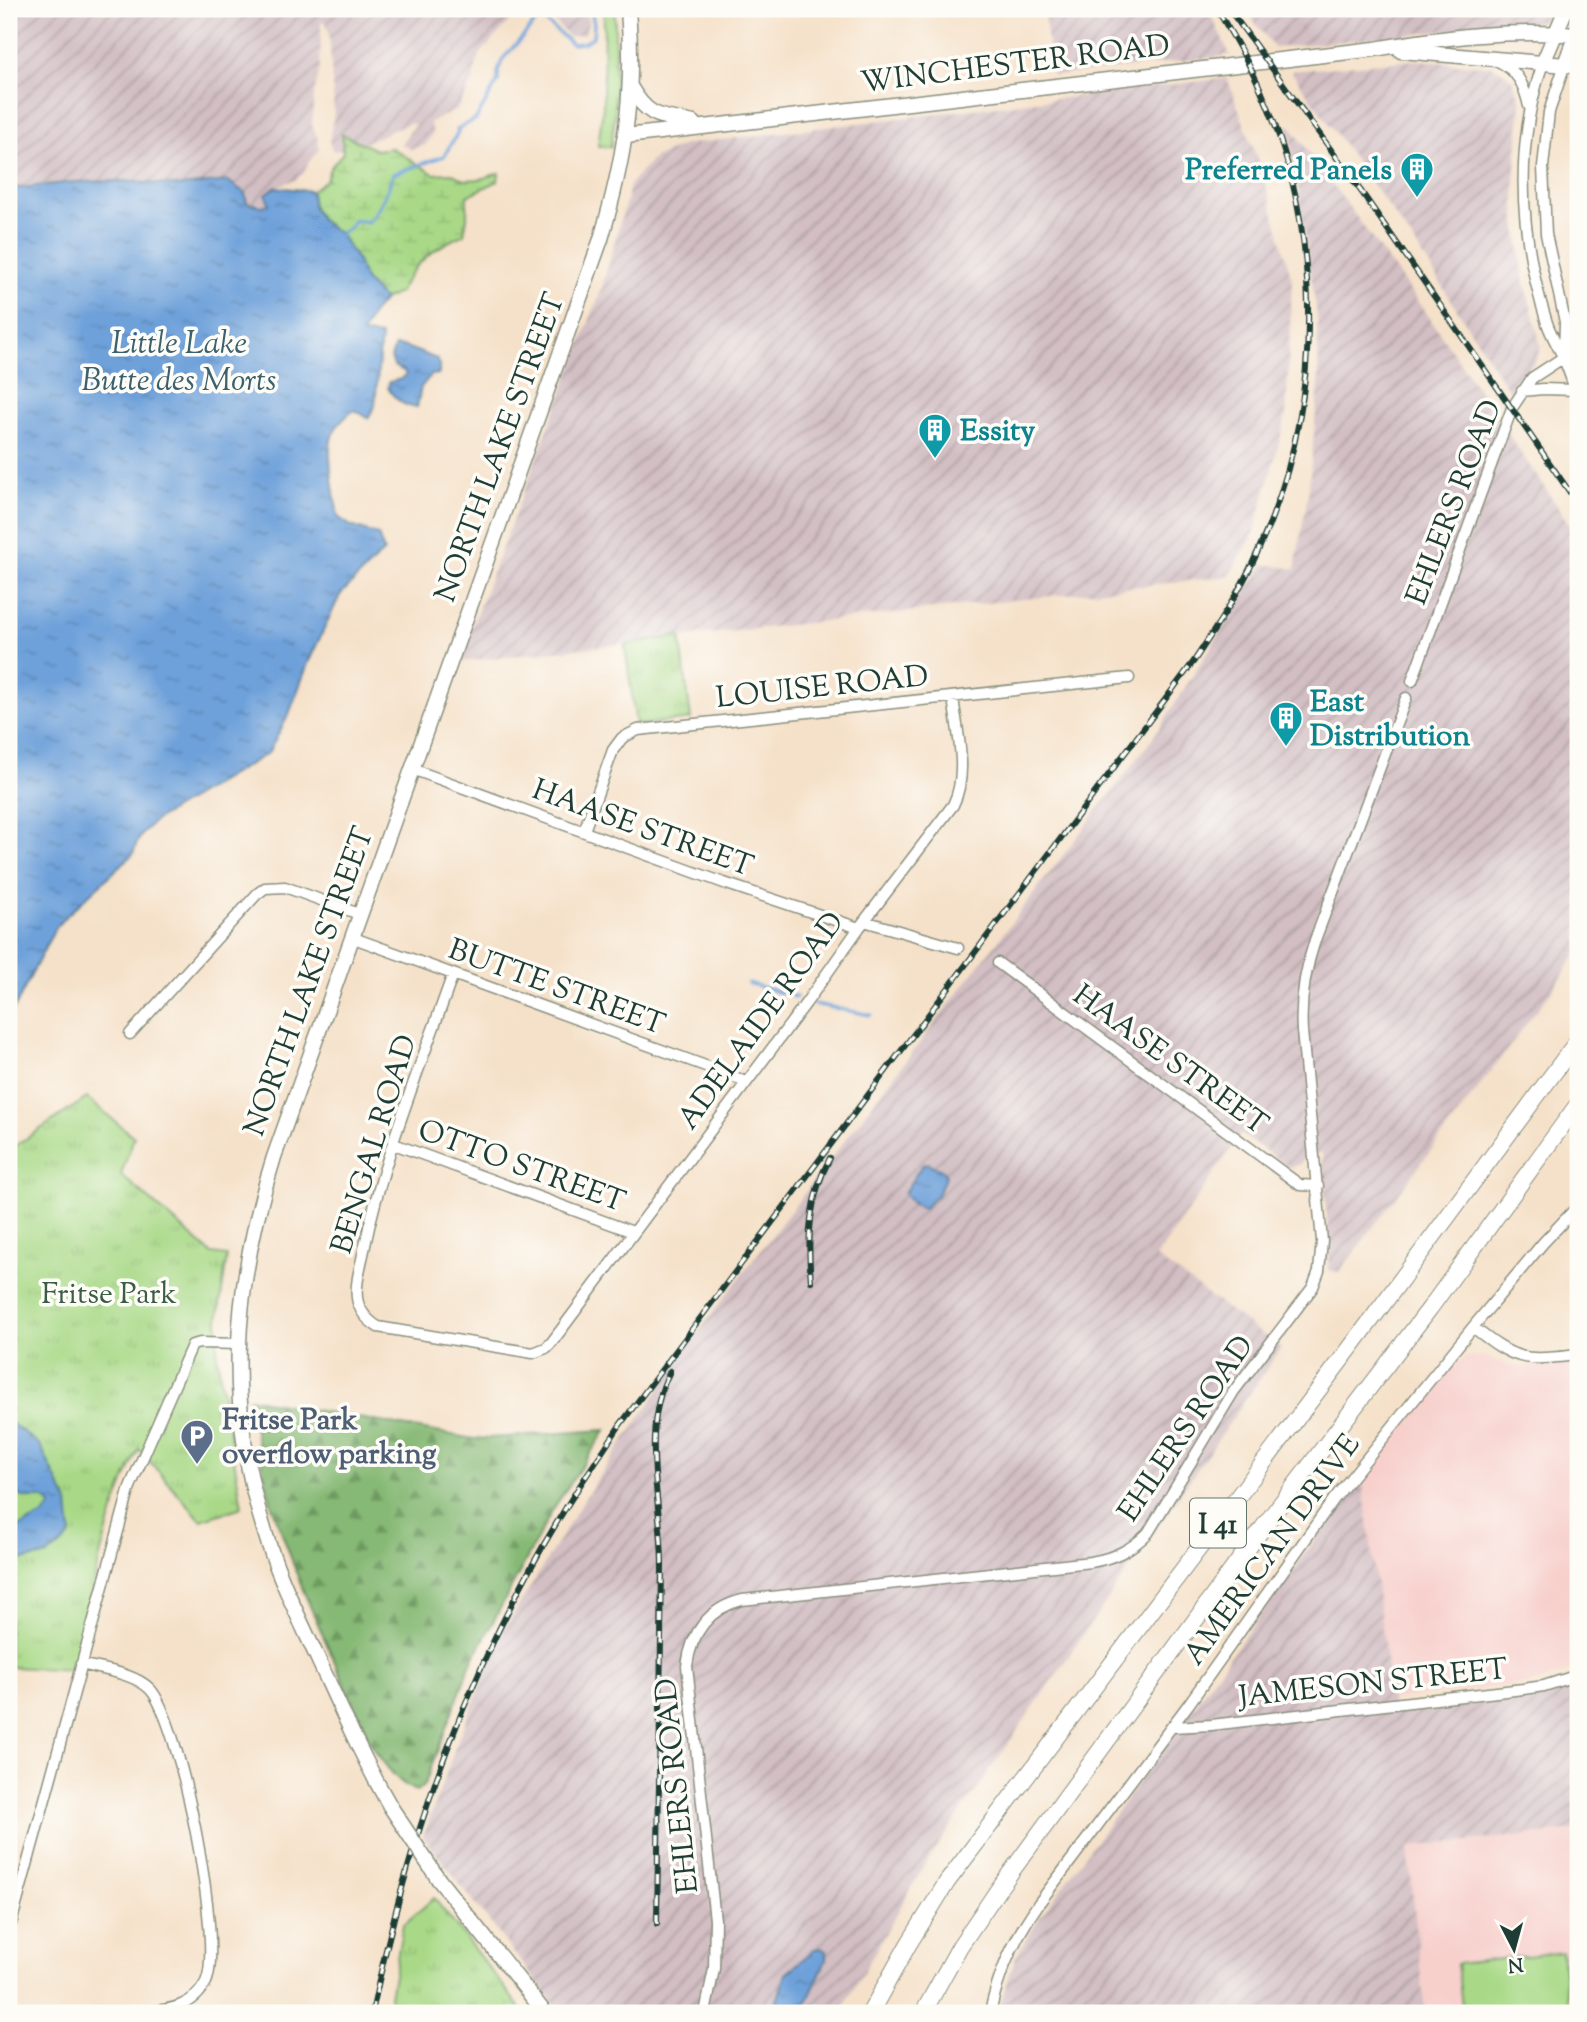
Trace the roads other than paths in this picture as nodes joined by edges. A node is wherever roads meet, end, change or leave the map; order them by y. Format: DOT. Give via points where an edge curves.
graph roads {
  1 [pos="628,9"];
  2 [pos="1566,9"];
  3 [pos="1555,33"];
  4 [pos="1577,33"];
  5 [pos="1375,49"];
  6 [pos="1492,58"];
  7 [pos="1543,63"];
  8 [pos="1572,65"];
  9 [pos="631,88"];
  10 [pos="1530,109"];
  11 [pos="709,126"];
  12 [pos="626,136"];
  13 [pos="1563,357"];
  14 [pos="1522,391"];
  15 [pos="1577,394"];
  16 [pos="1129,678"];
  17 [pos="1412,681"];
  18 [pos="953,697"];
  19 [pos="1406,698"];
  20 [pos="412,769"];
  21 [pos="584,831"];
  22 [pos="359,914"];
  23 [pos="861,924"];
  24 [pos="351,937"];
  25 [pos="958,948"];
  26 [pos="998,963"];
  27 [pos="453,974"];
  28 [pos="130,1034"];
  29 [pos="1578,1040"];
  30 [pos="746,1083"];
  31 [pos="1578,1104"];
  32 [pos="394,1144"];
  33 [pos="1318,1186"];
  34 [pos="1578,1206"];
  35 [pos="633,1232"];
  36 [pos="1473,1327"];
  37 [pos="238,1344"];
  38 [pos="539,1351"];
  39 [pos="1578,1355"];
  40 [pos="81,1664"];
  41 [pos="1578,1675"];
  42 [pos="1172,1727"];
  43 [pos="9,1931"];
  44 [pos="142,2013"];
  45 [pos="545,2013"];
  46 [pos="705,2013"];
  47 [pos="870,2013"];
  48 [pos="923,2013"];
  49 [pos="990,2013"];
  1 -- 9 [label="main road, NORTH LAKE STREET"];
  2 -- 3 [label="main road"];
  3 -- 4 [label="main road, WINCHESTER ROAD"];
  3 -- 5 [label="main road, WINCHESTER ROAD" via="1444,37"];
  3 -- 7 [label="main road"];
  4 -- 8 [label="main road"];
  5 -- 6 [label="main road"];
  5 -- 11 [label="main road, WINCHESTER ROAD"];
  6 -- 7 [label="main road"];
  6 -- 10 [label="street" via="1521,80"];
  7 -- 8 [label="main road"];
  7 -- 10 [label="street"];
  8 -- 13 [label="street" via="1549,112 1542,167 1546,234 1564,321"];
  9 -- 11 [label="main road" via="649,113"];
  9 -- 12 [label="main road, NORTH LAKE STREET"];
  10 -- 13 [label="street" via="1523,200 1536,279 1548,325"];
  11 -- 12 [label="main road, WINCHESTER ROAD"];
  12 -- 20 [label="main road, NORTH LAKE STREET" via="601,239"];
  13 -- 14 [label="street, EHLERS ROAD" via="1532,378"];
  13 -- 15 [label="street"];
  14 -- 15 [label="street"];
  14 -- 17 [label="street, EHLERS ROAD"];
  16 -- 18 [label="street, LOUISE ROAD"];
  18 -- 21 [label="street, LOUISE ROAD" via="638,730 622,738 613,750"];
  18 -- 23 [label="street, ADELAIDE ROAD" via="961,771 958,795"];
  19 -- 33 [label="street, EHLERS ROAD" via="1304,979 1301,1031"];
  20 -- 21 [label="street, HAASE STREET"];
  20 -- 22 [label="main road, NORTH LAKE STREET"];
  21 -- 23 [label="street, HAASE STREET" via="724,883"];
  22 -- 24 [label="main road, NORTH LAKE STREET"];
  22 -- 28 [label="street" via="285,887 265,888"];
  23 -- 25 [label="street, HAASE STREET"];
  23 -- 30 [label="street, ADELAIDE ROAD"];
  24 -- 27 [label="street, BUTTE STREET"];
  24 -- 37 [label="main road, NORTH LAKE STREET" via="257,1212 243,1283"];
  26 -- 33 [label="street, HAASE STREET" via="1300,1185"];
  27 -- 30 [label="street, BUTTE STREET"];
  27 -- 32 [label="street, BENGAL ROAD"];
  29 -- 47 [label="highway, I 41" via="947,1882"];
  30 -- 35 [label="street, ADELAIDE ROAD"];
  31 -- 48 [label="highway, I 41" via="1017,1864 960,1946"];
  32 -- 35 [label="street, OTTO STREET"];
  32 -- 38 [label="street, BENGAL ROAD" via="372,1212 357,1286 357,1302 364,1316 386,1329 524,1353"];
  33 -- 46 [label="street, EHLERS ROAD" via="1322,1254 1313,1287 1234,1391 1163,1511 1139,1542 1115,1556 1091,1562 743,1600 722,1607 701,1626 687,1666 715,1920 714,1969"];
  34 -- 36 [label="street, AMERICAN DRIVE"];
  35 -- 38 [label="street, ADELAIDE ROAD" via="552,1342"];
  36 -- 39 [label="street" via="1505,1350 1528,1359"];
  36 -- 42 [label="street, AMERICAN DRIVE" via="1334,1499"];
  37 -- 40 [label="street" via="195,1343 187,1354 130,1487"];
  37 -- 45 [label="main road, NORTH LAKE STREET, bridge" via="244,1444 268,1544 358,1748 439,1880"];
  40 -- 43 [label="street"];
  40 -- 44 [label="street" via="141,1682 157,1698 177,1757 201,1864 211,1962 205,1984 180,2007"];
  41 -- 42 [label="street, JAMESON STREET" via="1511,1691"];
  42 -- 49 [label="street, AMERICAN DRIVE" via="1031,1915 1007,1957"];
}
